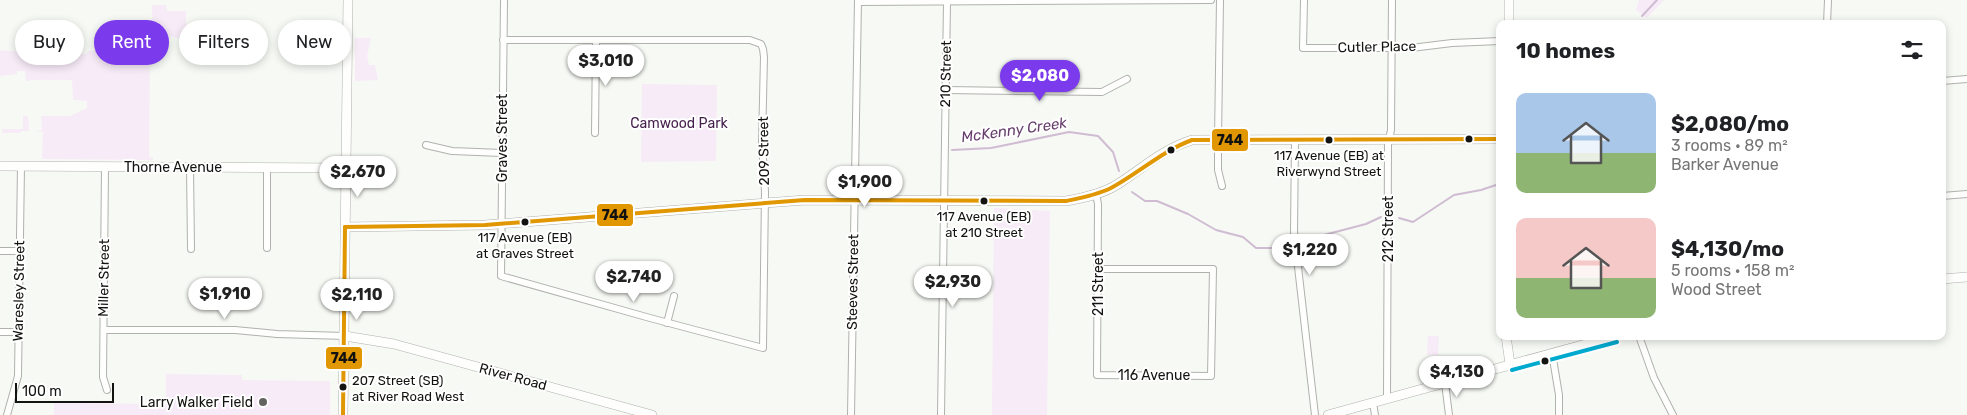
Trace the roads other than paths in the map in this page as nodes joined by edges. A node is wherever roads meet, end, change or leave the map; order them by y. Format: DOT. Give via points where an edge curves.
graph roads {
  1 [pos="348,0"];
  2 [pos="504,0"];
  3 [pos="1162,0"];
  4 [pos="1211,0"];
  5 [pos="1220,0"];
  6 [pos="1304,0"];
  7 [pos="1392,0"];
  8 [pos="1509,0"];
  9 [pos="1828,0"];
  10 [pos="858,1"];
  11 [pos="946,2"];
  12 [pos="1509,20"];
  13 [pos="1827,20"];
  14 [pos="503,40"];
  15 [pos="596,40"];
  16 [pos="1496,42"];
  17 [pos="1392,48"];
  18 [pos="1127,79"];
  19 [pos="1967,79"];
  20 [pos="1946,80"];
  21 [pos="945,90"];
  22 [pos="595,133"];
  23 [pos="1295,138"];
  24 [pos="1390,138"];
  25 [pos="1496,138"];
  26 [pos="1218,139"];
  27 [pos="426,145"];
  28 [pos="502,153"];
  29 [pos="0,166"];
  30 [pos="21,166"];
  31 [pos="105,167"];
  32 [pos="190,167"];
  33 [pos="267,168"];
  34 [pos="346,168"];
  35 [pos="1222,186"];
  36 [pos="1096,194"];
  37 [pos="1967,194"];
  38 [pos="1946,196"];
  39 [pos="854,200"];
  40 [pos="944,201"];
  41 [pos="764,203"];
  42 [pos="502,223"];
  43 [pos="345,227"];
  44 [pos="266,248"];
  45 [pos="191,250"];
  46 [pos="0,251"];
  47 [pos="20,251"];
  48 [pos="1099,269"];
  49 [pos="1967,277"];
  50 [pos="1946,279"];
  51 [pos="674,296"];
  52 [pos="667,323"];
  53 [pos="104,330"];
  54 [pos="0,332"];
  55 [pos="19,332"];
  56 [pos="345,336"];
  57 [pos="1507,340"];
  58 [pos="1600,340"];
  59 [pos="1640,340"];
  60 [pos="1552,353"];
  61 [pos="1510,364"];
  62 [pos="1097,375"];
  63 [pos="1445,383"];
  64 [pos="107,390"];
  65 [pos="1388,398"];
  66 [pos="1373,403"];
  67 [pos="0,414"];
  68 [pos="7,415"];
  69 [pos="343,415"];
  70 [pos="652,415"];
  71 [pos="851,415"];
  72 [pos="941,415"];
  73 [pos="1315,415"];
  74 [pos="1328,415"];
  75 [pos="1375,415"];
  76 [pos="1449,415"];
  77 [pos="1559,415"];
  78 [pos="1673,415"];
  1 -- 34 [label="street"];
  2 -- 14 [label="street, Graves Street"];
  3 -- 4 [label="street"];
  3 -- 11 [label="street"];
  5 -- 26 [label="street"];
  6 -- 17 [label="street, Cutler Place" via="1303,48"];
  7 -- 17 [label="street, 212 Street"];
  8 -- 12 [label="street"];
  9 -- 13 [label="street"];
  10 -- 11 [label="street"];
  10 -- 39 [label="street, Steeves Street"];
  11 -- 21 [label="street, 210 Street"];
  14 -- 15 [label="street"];
  14 -- 28 [label="street, Graves Street"];
  15 -- 22 [label="street"];
  15 -- 41 [label="street, 209 Street" via="750,40 761,44 764,57"];
  16 -- 17 [label="street, Cutler Place"];
  17 -- 24 [label="street, 212 Street"];
  18 -- 21 [label="street" via="1102,92"];
  19 -- 20 [label="street"];
  21 -- 40 [label="street, 210 Street"];
  23 -- 24 [label="street"];
  23 -- 26 [label="street"];
  23 -- 73 [label="street" via="1294,232"];
  24 -- 25 [label="street"];
  24 -- 65 [label="street, 212 Street"];
  26 -- 35 [label="street" via="1218,170"];
  26 -- 36 [label="street" via="1192,140 1177,145 1117,185"];
  27 -- 28 [label="street" via="452,151"];
  28 -- 42 [label="street, Graves Street"];
  29 -- 30 [label="street, Thorne Avenue"];
  30 -- 31 [label="street, Thorne Avenue"];
  30 -- 47 [label="street, Waresley Street"];
  31 -- 32 [label="street, Thorne Avenue"];
  31 -- 53 [label="street, Miller Street"];
  32 -- 33 [label="street, Thorne Avenue"];
  32 -- 45 [label="street"];
  33 -- 34 [label="street, Thorne Avenue"];
  33 -- 44 [label="street"];
  34 -- 43 [label="street"];
  36 -- 40 [label="street" via="1056,202"];
  36 -- 48 [label="street, 211 Street"];
  37 -- 38 [label="street"];
  39 -- 40 [label="street"];
  39 -- 41 [label="street"];
  39 -- 71 [label="street, Steeves Street"];
  40 -- 72 [label="street, 210 Street"];
  41 -- 42 [label="street"];
  41 -- 52 [label="street, 209 Street" via="763,348"];
  42 -- 43 [label="street"];
  42 -- 52 [label="street, Graves Street" via="501,276"];
  43 -- 56 [label="street"];
  46 -- 47 [label="street"];
  47 -- 55 [label="street, Waresley Street"];
  48 -- 62 [label="street, 211 Street"];
  48 -- 62 [label="street, 116 Avenue" via="1213,269 1211,376"];
  49 -- 50 [label="street"];
  51 -- 52 [label="street"];
  53 -- 56 [label="street" via="236,330"];
  53 -- 64 [label="street, Miller Street" via="103,377"];
  54 -- 55 [label="street"];
  55 -- 68 [label="street, Waresley Street" via="18,376"];
  56 -- 69 [label="street"];
  56 -- 70 [label="street, River Road" via="394,344"];
  57 -- 61 [label="street"];
  58 -- 60 [label="street"];
  59 -- 78 [label="street" via="1654,378"];
  60 -- 61 [label="street"];
  60 -- 77 [label="street"];
  61 -- 63 [label="street"];
  63 -- 65 [label="street"];
  63 -- 76 [label="street"];
  65 -- 66 [label="street"];
  66 -- 74 [label="street"];
  66 -- 75 [label="street"];
  67 -- 68 [label="street"];
}
